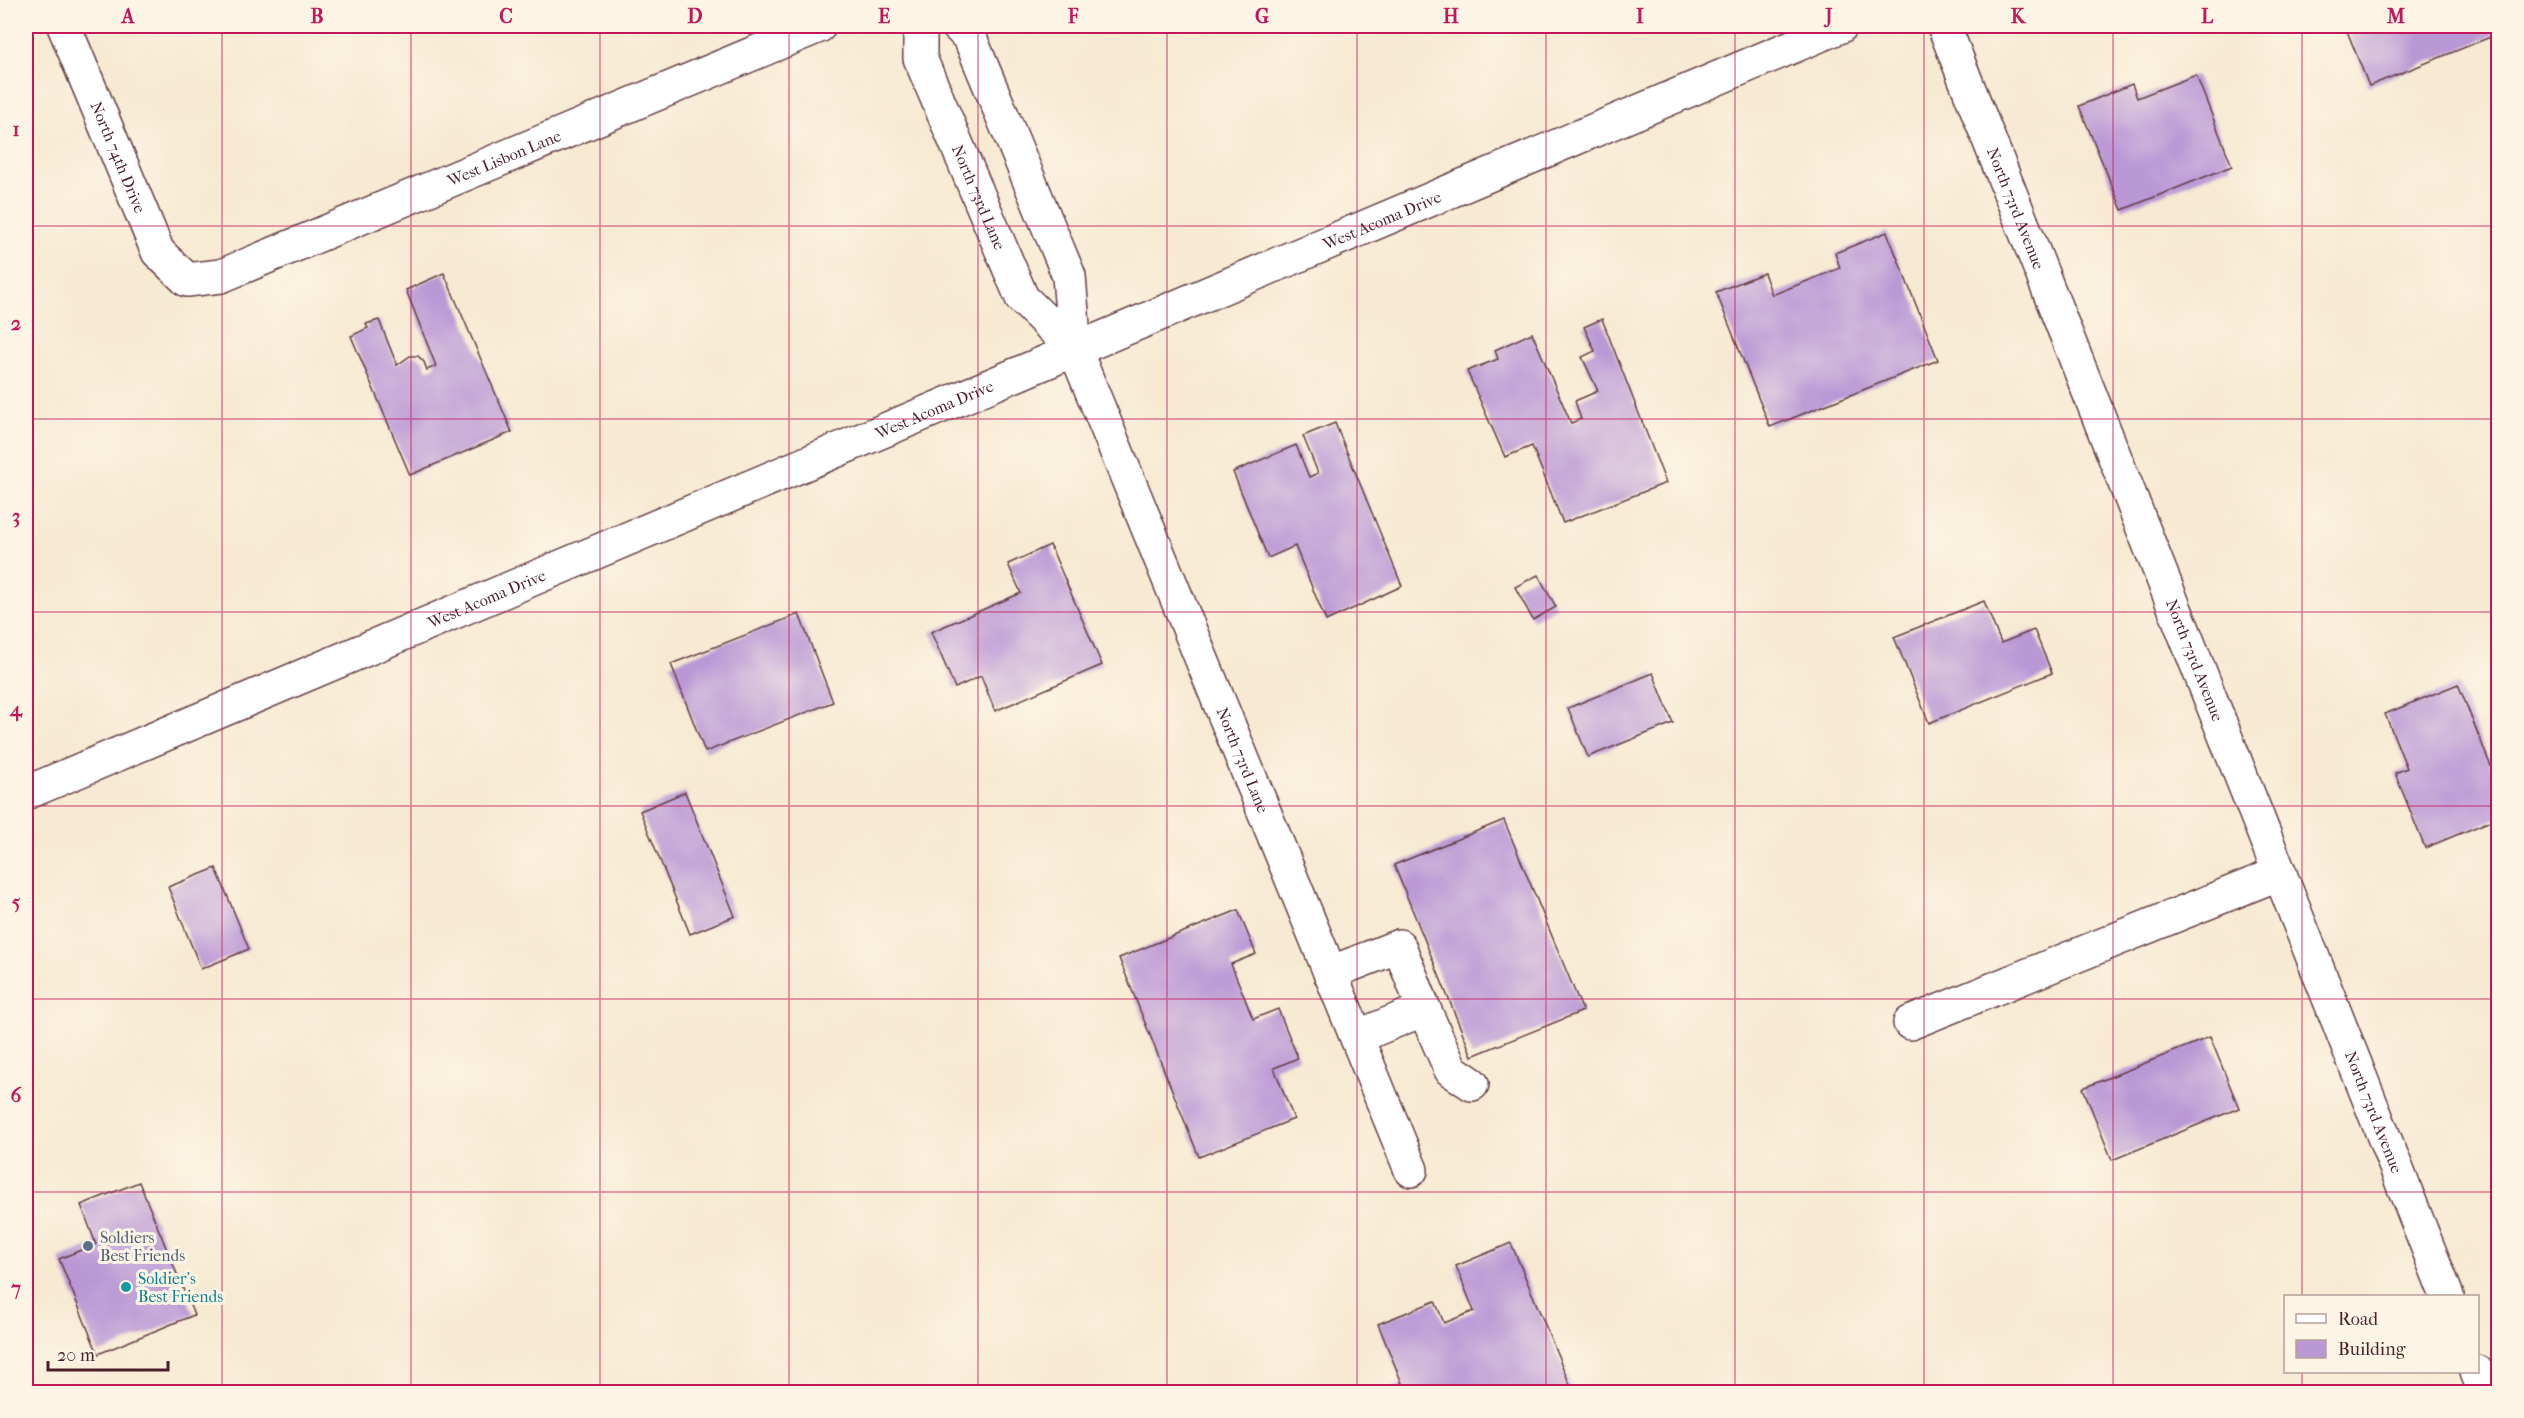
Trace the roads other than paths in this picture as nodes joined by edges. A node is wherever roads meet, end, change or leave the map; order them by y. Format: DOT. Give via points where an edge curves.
graph roads {
  1 [pos="64,26"];
  2 [pos="819,26"];
  3 [pos="920,26"];
  4 [pos="958,26"];
  5 [pos="1841,26"];
  6 [pos="1944,26"];
  7 [pos="1033,190"];
  8 [pos="985,210"];
  9 [pos="187,280"];
  10 [pos="1075,350"];
  11 [pos="26,793"];
  12 [pos="2280,873"];
  13 [pos="1330,973"];
  14 [pos="1424,1009"];
  15 [pos="1910,1023"];
  16 [pos="1356,1037"];
  17 [pos="1472,1084"];
  18 [pos="1411,1170"];
  19 [pos="2447,1295"];
  20 [pos="2478,1373"];
  21 [pos="2485,1392"];
  1 -- 9 [label="street, North 74th Drive" via="158,252"];
  2 -- 9 [label="street, West Lisbon Lane" via="221,276"];
  3 -- 8 [label="street, North 73rd Lane" via="920,58"];
  4 -- 7 [label="street, North 73rd Lane" via="970,38"];
  5 -- 10 [label="street, West Acoma Drive"];
  6 -- 12 [label="street, North 73rd Avenue"];
  7 -- 8 [label="street"];
  7 -- 10 [label="street, North 73rd Lane" via="1069,276"];
  8 -- 10 [label="street, North 73rd Lane" via="1022,298"];
  10 -- 11 [label="street, West Acoma Drive"];
  10 -- 13 [label="street, North 73rd Lane"];
  12 -- 15 [label="street"];
  12 -- 19 [label="street, North 73rd Avenue"];
  13 -- 14 [label="street" via="1399,946"];
  13 -- 16 [label="street, North 73rd Lane"];
  14 -- 16 [label="street"];
  14 -- 17 [label="street" via="1451,1070"];
  16 -- 18 [label="street, North 73rd Lane"];
  20 -- 21 [label="street"];
}
